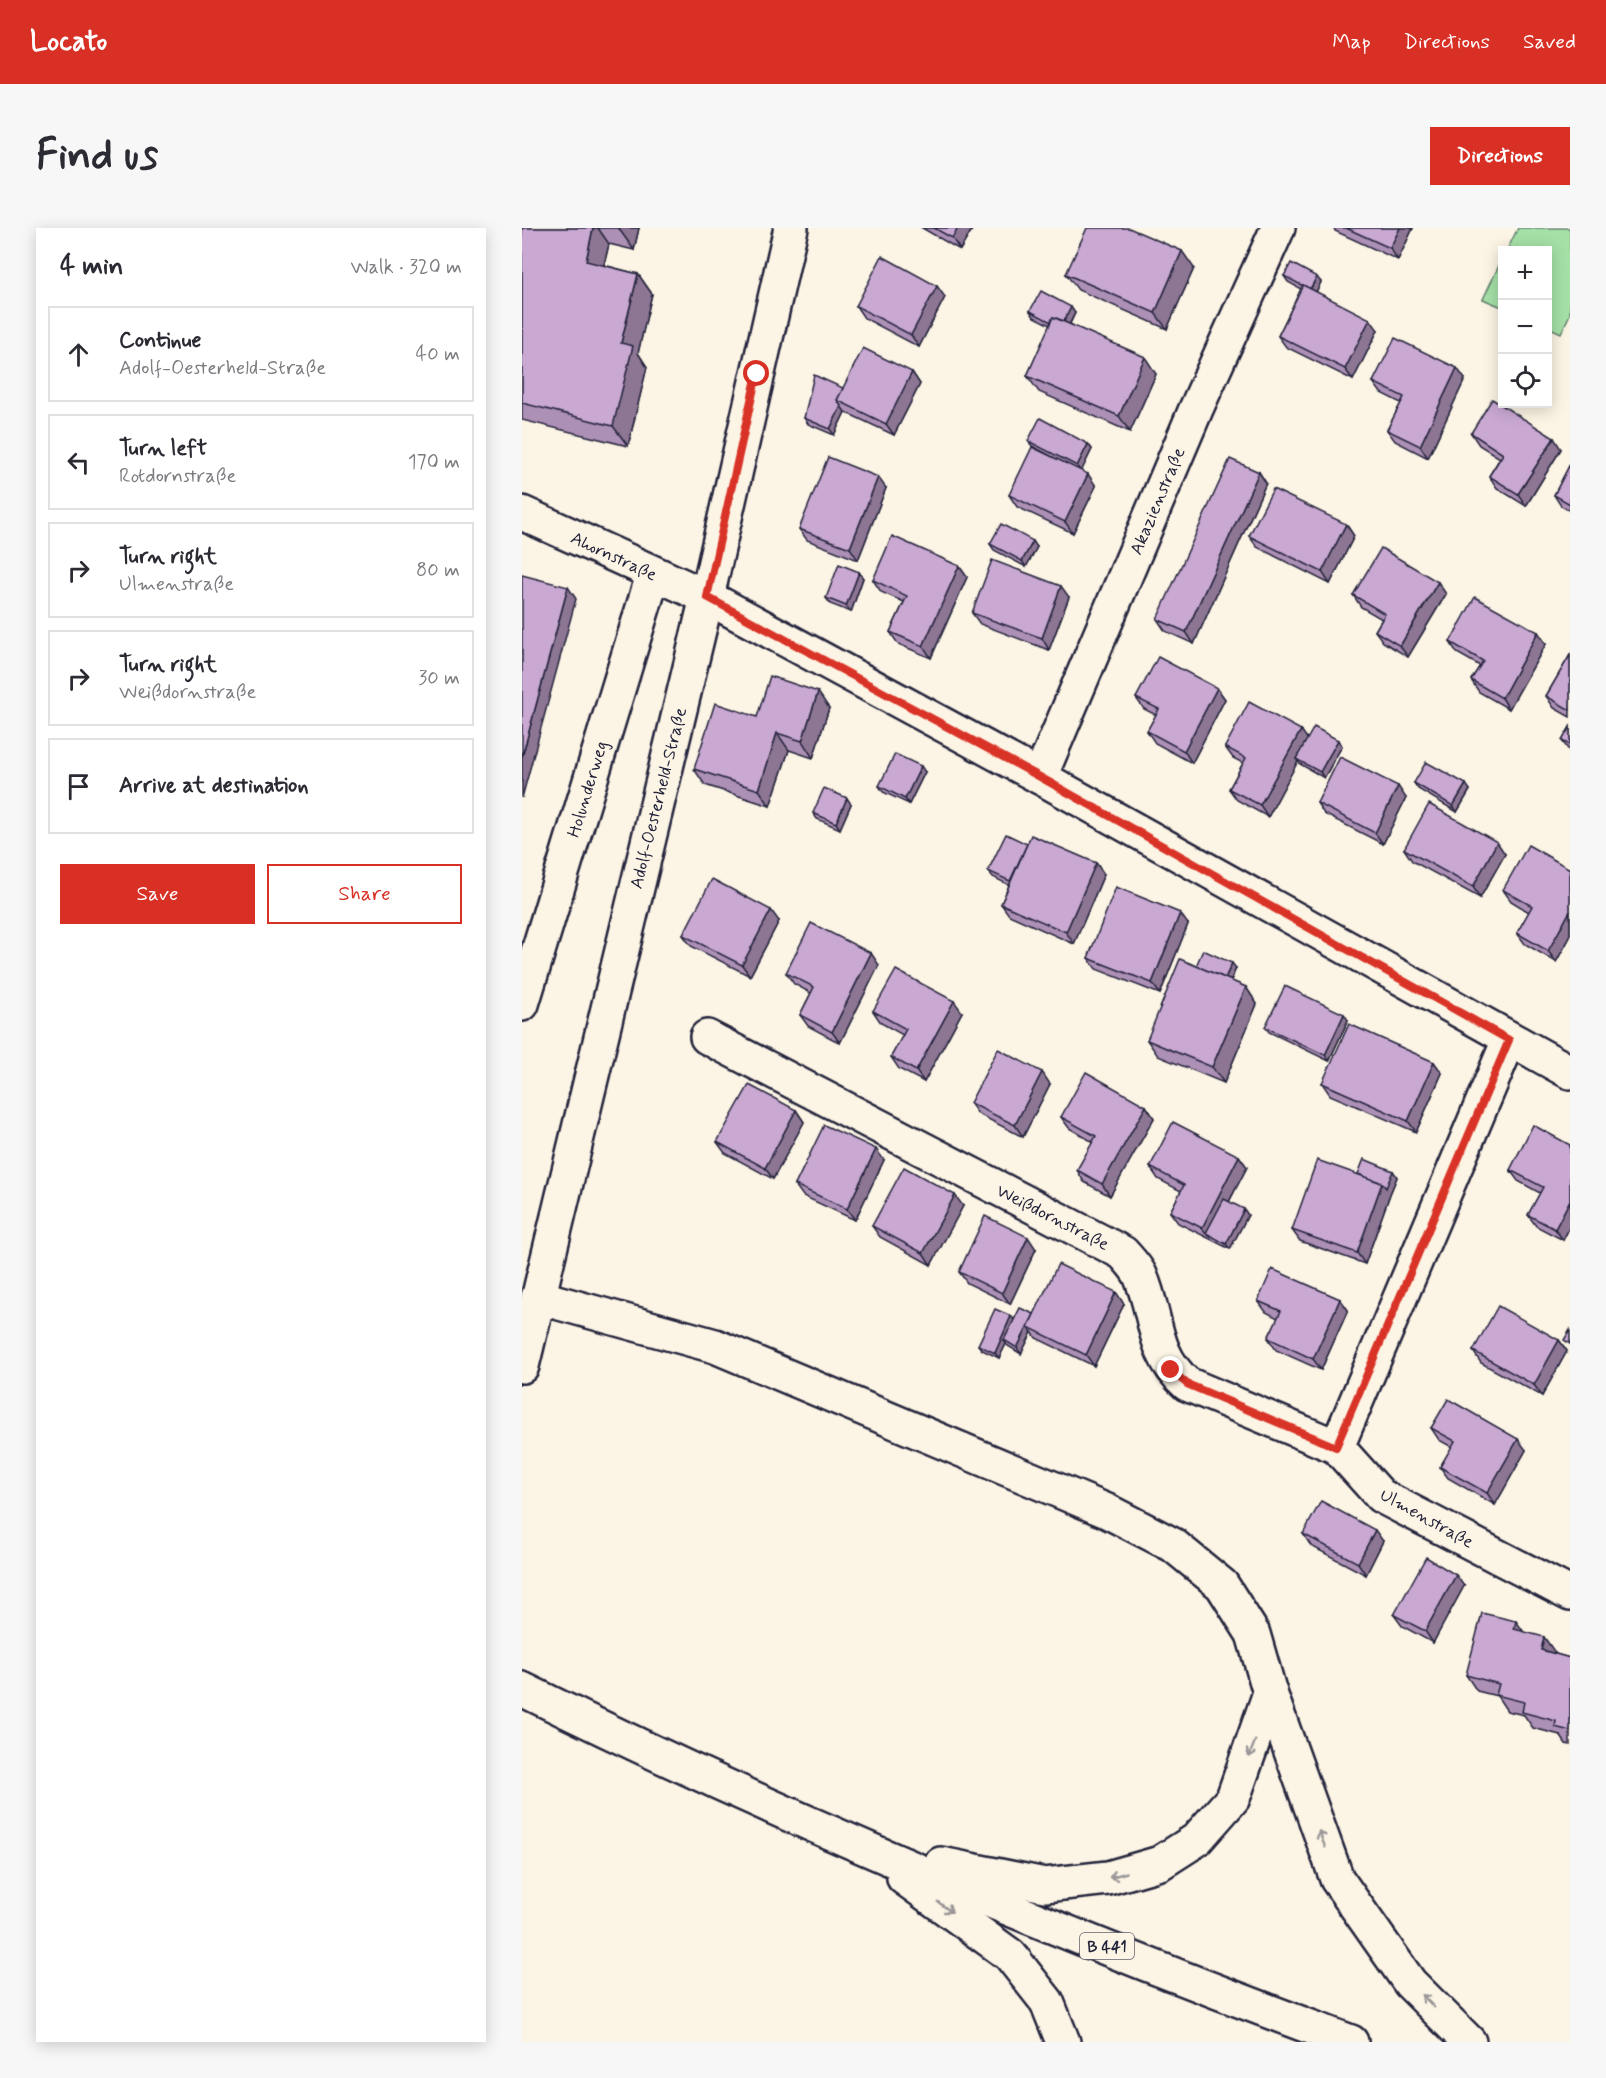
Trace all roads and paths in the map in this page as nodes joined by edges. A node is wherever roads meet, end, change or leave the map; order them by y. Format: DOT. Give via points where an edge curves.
graph roads {
  1 [pos="791,228"];
  2 [pos="1278,228"];
  3 [pos="522,513"];
  4 [pos="653,575"];
  5 [pos="707,597"];
  6 [pos="1040,777"];
  7 [pos="522,1004"];
  8 [pos="707,1037"];
  9 [pos="1509,1040"];
  10 [pos="1570,1072"];
  11 [pos="538,1297"];
  12 [pos="522,1366"];
  13 [pos="1336,1447"];
  14 [pos="1570,1594"];
  15 [pos="522,1689"];
  16 [pos="1270,1693"];
  17 [pos="863,1848"];
  18 [pos="1063,2042"];
  19 [pos="1351,2042"];
  20 [pos="1469,2042"];
  1 -- 5 [label="street, Adolf-Oesterheld-Straße"];
  2 -- 6 [label="street, Akazienstraße"];
  3 -- 4 [label="street, Ahornstraße"];
  4 -- 5 [label="street, Ahornstraße"];
  4 -- 7 [label="street, Holunderweg"];
  5 -- 6 [label="street, Ahornstraße"];
  5 -- 11 [label="street, Adolf-Oesterheld-Straße"];
  6 -- 9 [label="street, Ahornstraße"];
  8 -- 13 [label="street, Weißdornstraße" via="1123,1253 1139,1273 1171,1370 1187,1384"];
  9 -- 10 [label="street, Ahornstraße"];
  9 -- 13 [label="street"];
  11 -- 12 [label="street, Adolf-Oesterheld-Straße"];
  11 -- 16 [label="street" via="715,1346 1107,1511 1173,1545 1222,1585 1253,1634"];
  13 -- 14 [label="street, Ulmenstraße" via="1381,1496"];
  15 -- 17 [label="street, B 441"];
  16 -- 17 [label="street, one-way" via="1233,1798 1196,1840 1160,1863 1108,1878 1045,1885"];
  20 -- 16 [label="street, one-way" via="1410,1983 1337,1879"];
  17 -- 18 [label="street, one-way" via="1010,1955 1047,2002"];
  17 -- 19 [label="street, B 441"];
}
